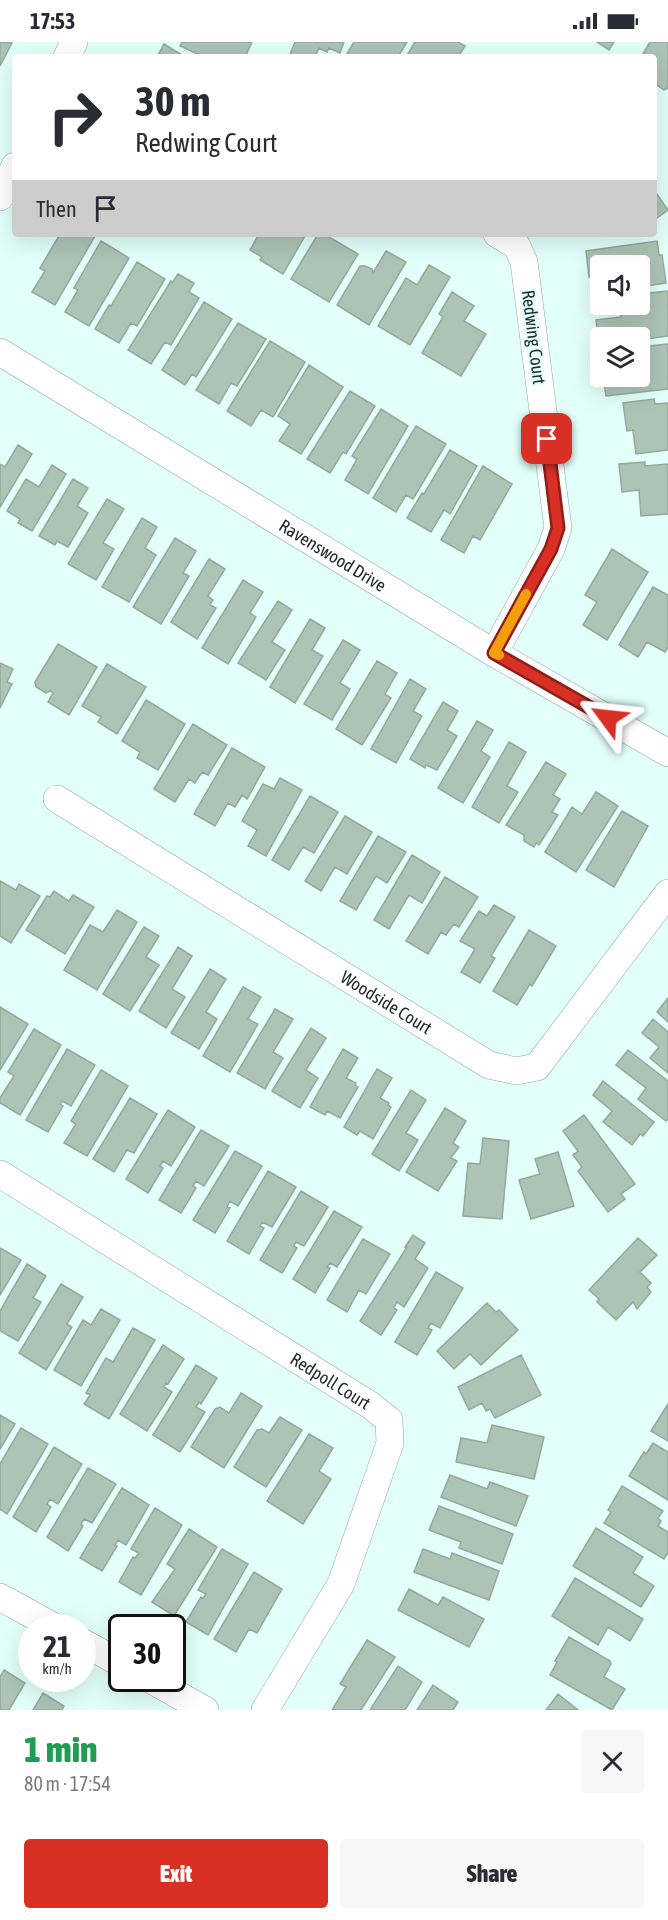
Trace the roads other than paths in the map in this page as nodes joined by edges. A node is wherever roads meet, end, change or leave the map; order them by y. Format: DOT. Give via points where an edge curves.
graph roads {
  1 [pos="12,172"];
  2 [pos="0,197"];
  3 [pos="502,237"];
  4 [pos="0,352"];
  5 [pos="494,653"];
  6 [pos="668,753"];
  7 [pos="57,799"];
  8 [pos="668,893"];
  9 [pos="0,1174"];
  10 [pos="0,1597"];
  11 [pos="31,1614"];
  12 [pos="173,1692"];
  13 [pos="205,1710"];
  14 [pos="265,1710"];
  1 -- 2 [label="street"];
  3 -- 5 [label="street, Redwing Court" via="517,246 524,262 558,528 551,549"];
  4 -- 5 [label="street, Ravenswood Drive"];
  5 -- 6 [label="street, Ravenswood Drive"];
  7 -- 8 [label="street, Woodside Court" via="489,1065 516,1071 537,1067"];
  9 -- 14 [label="street, Redpoll Court" via="360,1398 389,1420 390,1443 341,1584"];
  10 -- 11 [label="street"];
  12 -- 13 [label="street"];
}
